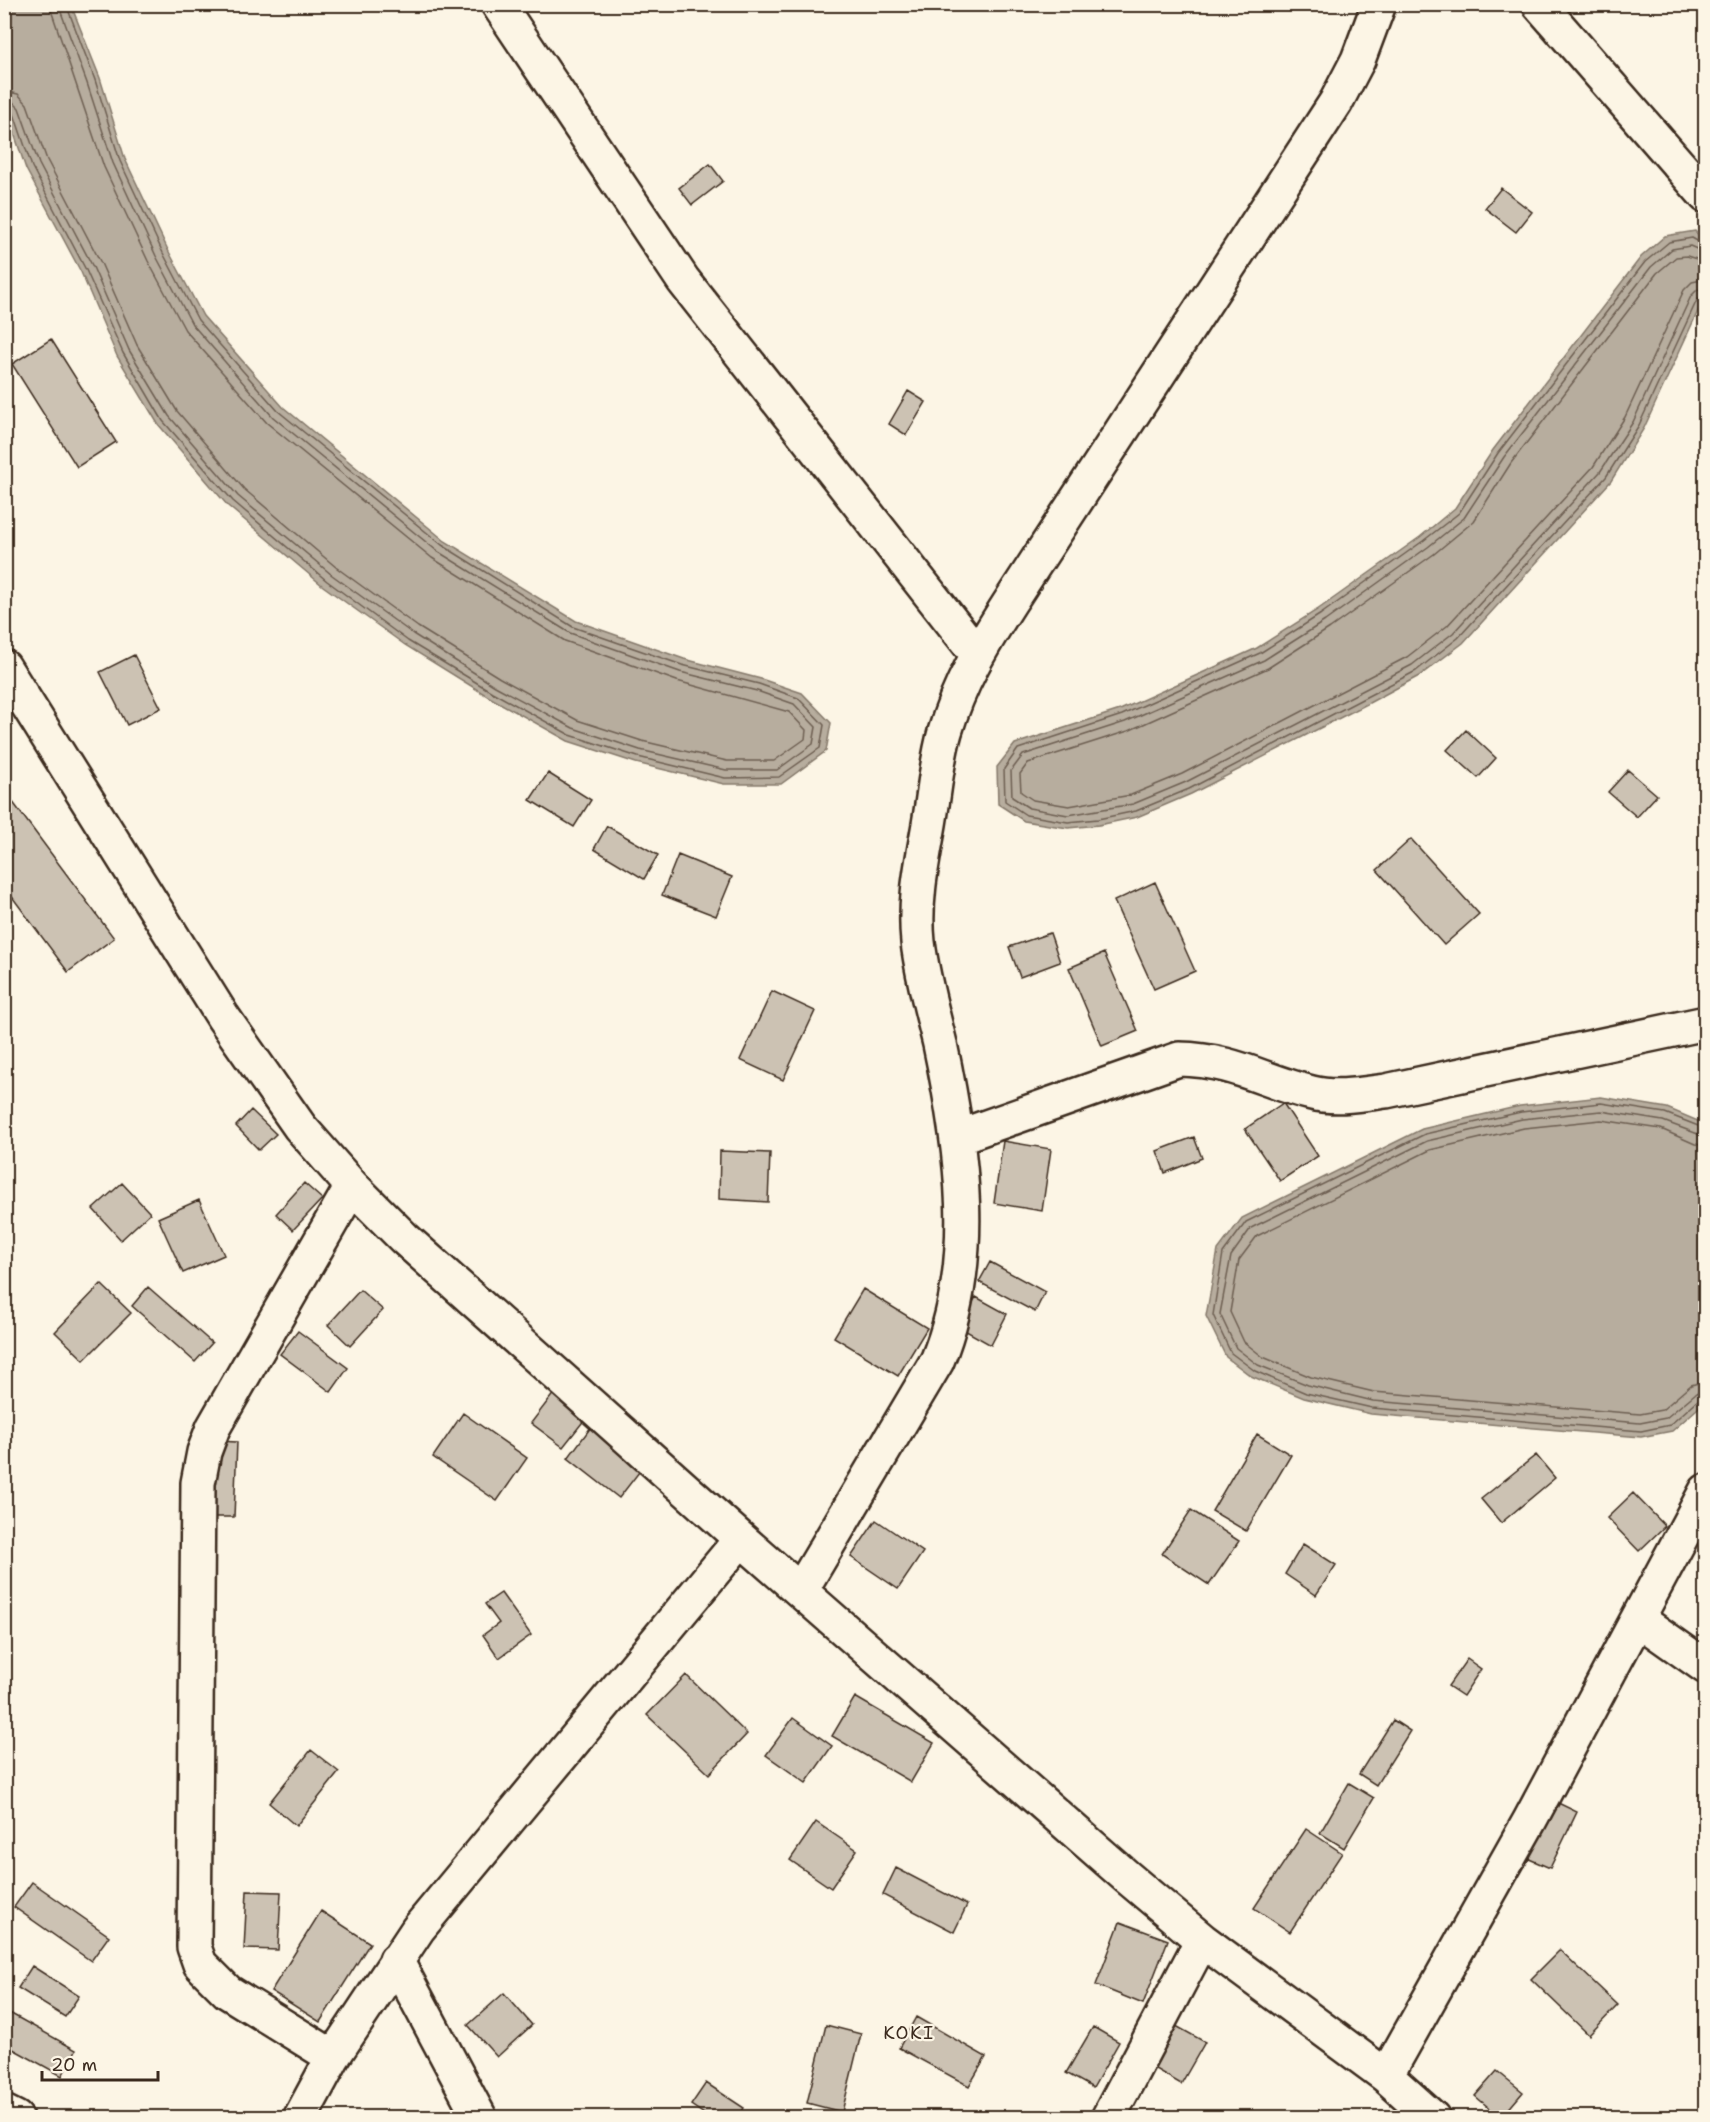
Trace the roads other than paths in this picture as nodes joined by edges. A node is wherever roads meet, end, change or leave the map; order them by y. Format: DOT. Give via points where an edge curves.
graph roads {
  1 [pos="498,4"];
  2 [pos="1379,4"];
  3 [pos="1539,4"];
  4 [pos="1706,196"];
  5 [pos="977,654"];
  6 [pos="4,667"];
  7 [pos="1706,1023"];
  8 [pos="958,1137"];
  9 [pos="352,1186"];
  10 [pos="1706,1491"];
  11 [pos="741,1539"];
  12 [pos="801,1590"];
  13 [pos="1638,1619"];
  14 [pos="1706,1667"];
  15 [pos="1202,1940"];
  16 [pos="396,1960"];
  17 [pos="333,2057"];
  18 [pos="1386,2076"];
  19 [pos="4,2112"];
  20 [pos="16,2118"];
  21 [pos="300,2118"];
  22 [pos="480,2118"];
  23 [pos="1108,2118"];
  24 [pos="1433,2118"];
  1 -- 5 [label="street" via="683,280"];
  2 -- 5 [label="street" via="1359,60 1336,102"];
  3 -- 4 [label="street"];
  5 -- 8 [label="street" via="945,733 915,902 918,944"];
  6 -- 9 [label="street" via="223,1017 300,1127"];
  7 -- 8 [label="street" via="1386,1091 1344,1096 1312,1093 1207,1059 1179,1059"];
  8 -- 12 [label="street" via="963,1233 955,1305 947,1337 937,1361"];
  9 -- 11 [label="street" via="404,1238"];
  9 -- 17 [label="street" via="213,1428 198,1483 195,1947 200,1964 228,1992"];
  10 -- 13 [label="street"];
  11 -- 12 [label="street"];
  11 -- 16 [label="street"];
  12 -- 15 [label="street"];
  13 -- 14 [label="street"];
  13 -- 18 [label="street"];
  15 -- 18 [label="street"];
  15 -- 23 [label="street"];
  16 -- 17 [label="street"];
  16 -- 22 [label="street"];
  17 -- 21 [label="street"];
  18 -- 24 [label="street"];
  19 -- 20 [label="street"];
}
